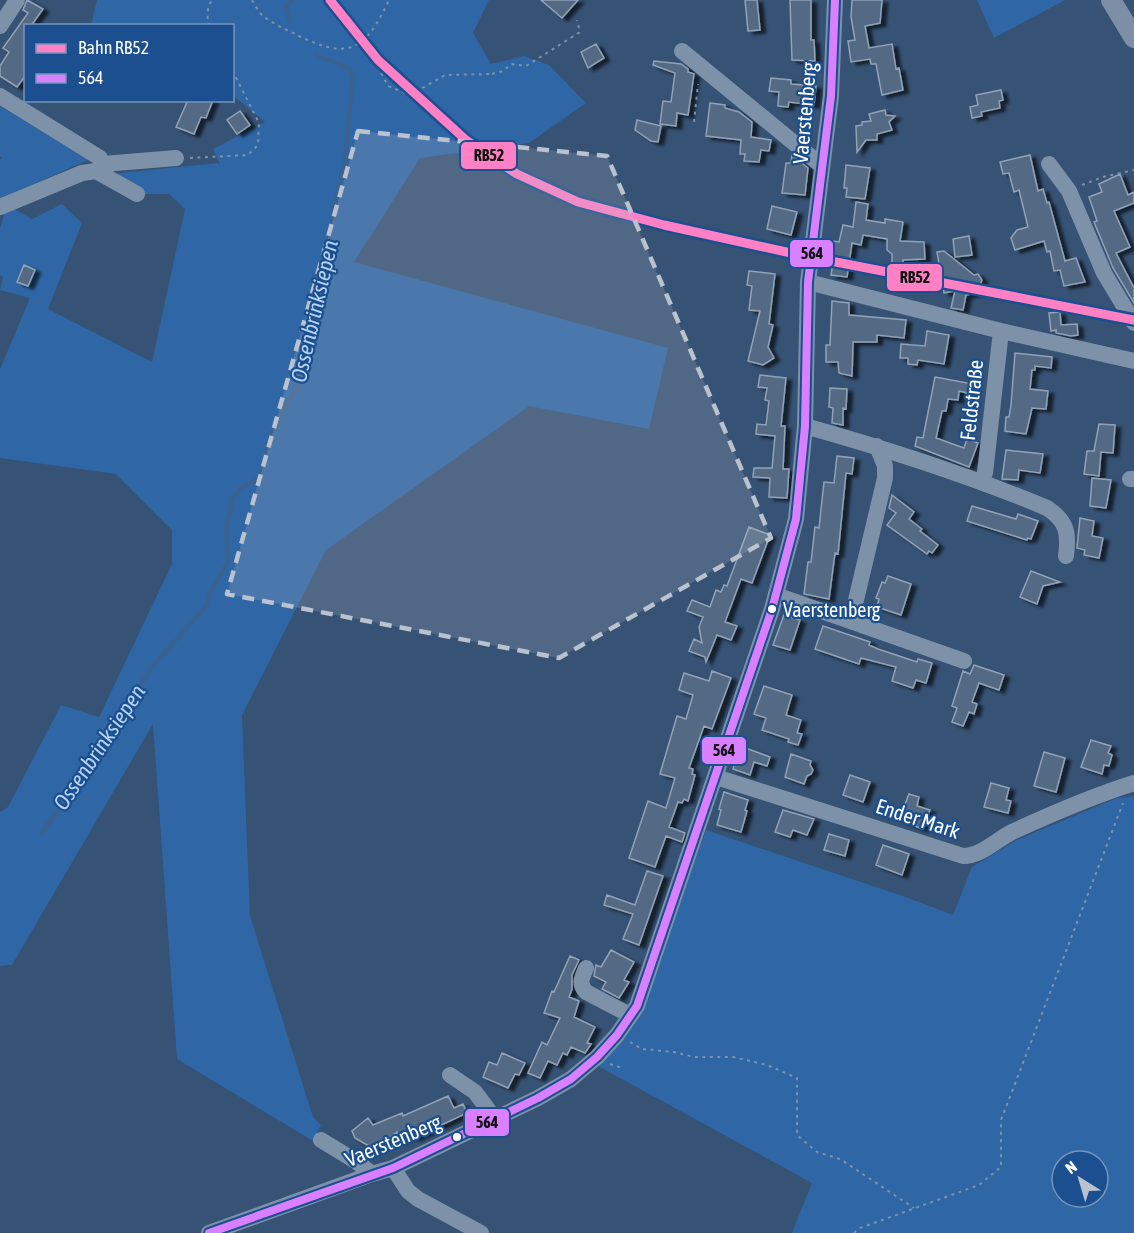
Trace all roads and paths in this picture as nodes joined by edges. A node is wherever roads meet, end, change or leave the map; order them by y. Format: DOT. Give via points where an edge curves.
graph roads {
  1 [pos="17,0"];
  2 [pos="212,0"];
  3 [pos="252,0"];
  4 [pos="389,0"];
  5 [pos="835,0"];
  6 [pos="1111,0"];
  7 [pos="577,20"];
  8 [pos="209,24"];
  9 [pos="0,26"];
  10 [pos="1134,38"];
  11 [pos="359,43"];
  12 [pos="682,51"];
  13 [pos="700,66"];
  14 [pos="234,74"];
  15 [pos="0,96"];
  16 [pos="694,122"];
  17 [pos="176,158"];
  18 [pos="1049,164"];
  19 [pos="822,166"];
  20 [pos="99,168"];
  21 [pos="1134,170"];
  22 [pos="1069,191"];
  23 [pos="137,194"];
  24 [pos="0,207"];
  25 [pos="808,282"];
  26 [pos="1134,323"];
  27 [pos="1001,331"];
  28 [pos="1134,361"];
  29 [pos="805,426"];
  30 [pos="877,446"];
  31 [pos="986,473"];
  32 [pos="1066,556"];
  33 [pos="776,595"];
  34 [pos="856,600"];
  35 [pos="964,662"];
  36 [pos="716,777"];
  37 [pos="1130,785"];
  38 [pos="586,968"];
  39 [pos="630,1015"];
  40 [pos="617,1035"];
  41 [pos="450,1075"];
  42 [pos="495,1119"];
  43 [pos="321,1140"];
  44 [pos="393,1168"];
  45 [pos="372,1174"];
  46 [pos="914,1208"];
  47 [pos="209,1233"];
  48 [pos="481,1233"];
  49 [pos="854,1233"];
  1 -- 9 [label="street"];
  2 -- 8 [label="path" via="208,5"];
  3 -- 11 [label="path" via="263,16 314,43 341,51"];
  4 -- 11 [label="path" via="375,27"];
  5 -- 19 [label="street, Vaerstenberg" via="831,96"];
  6 -- 10 [label="main road"];
  7 -- 11 [label="path" via="580,32 526,66 511,64 491,74 445,75 410,95 388,86"];
  12 -- 13 [label="street"];
  13 -- 16 [label="path"];
  13 -- 19 [label="street"];
  14 -- 17 [label="path" via="259,123 258,145 248,155"];
  15 -- 20 [label="street" via="99,158"];
  17 -- 20 [label="street"];
  18 -- 22 [label="street"];
  19 -- 25 [label="street, Vaerstenberg"];
  20 -- 23 [label="street"];
  20 -- 24 [label="street"];
  21 -- 22 [label="path"];
  22 -- 26 [label="street" via="1104,273"];
  25 -- 27 [label="street"];
  25 -- 29 [label="street, Vaerstenberg"];
  27 -- 28 [label="street"];
  27 -- 31 [label="street, Feldstraße"];
  29 -- 30 [label="street"];
  29 -- 33 [label="street, Vaerstenberg" via="796,519"];
  30 -- 32 [label="street" via="985,482 1047,508 1068,532"];
  30 -- 34 [label="street" via="885,478"];
  33 -- 35 [label="street"];
  33 -- 36 [label="street, Vaerstenberg"];
  36 -- 37 [label="street, Ender Mark" via="963,856 972,856 1011,833"];
  36 -- 39 [label="street, Vaerstenberg" via="637,1006"];
  37 -- 46 [label="path" via="1000,1120 1001,1167 979,1185"];
  38 -- 39 [label="street" via="581,987"];
  39 -- 40 [label="street, Vaerstenberg"];
  40 -- 42 [label="street, Vaerstenberg" via="571,1079"];
  40 -- 46 [label="path" via="642,1049 694,1057 733,1057 797,1078 797,1135 817,1152 840,1160"];
  41 -- 42 [label="street" via="475,1092"];
  42 -- 44 [label="street, Vaerstenberg"];
  43 -- 45 [label="street"];
  44 -- 45 [label="street, Vaerstenberg"];
  44 -- 48 [label="street" via="418,1199"];
  45 -- 47 [label="street, Vaerstenberg"];
  46 -- 49 [label="path"];
}
